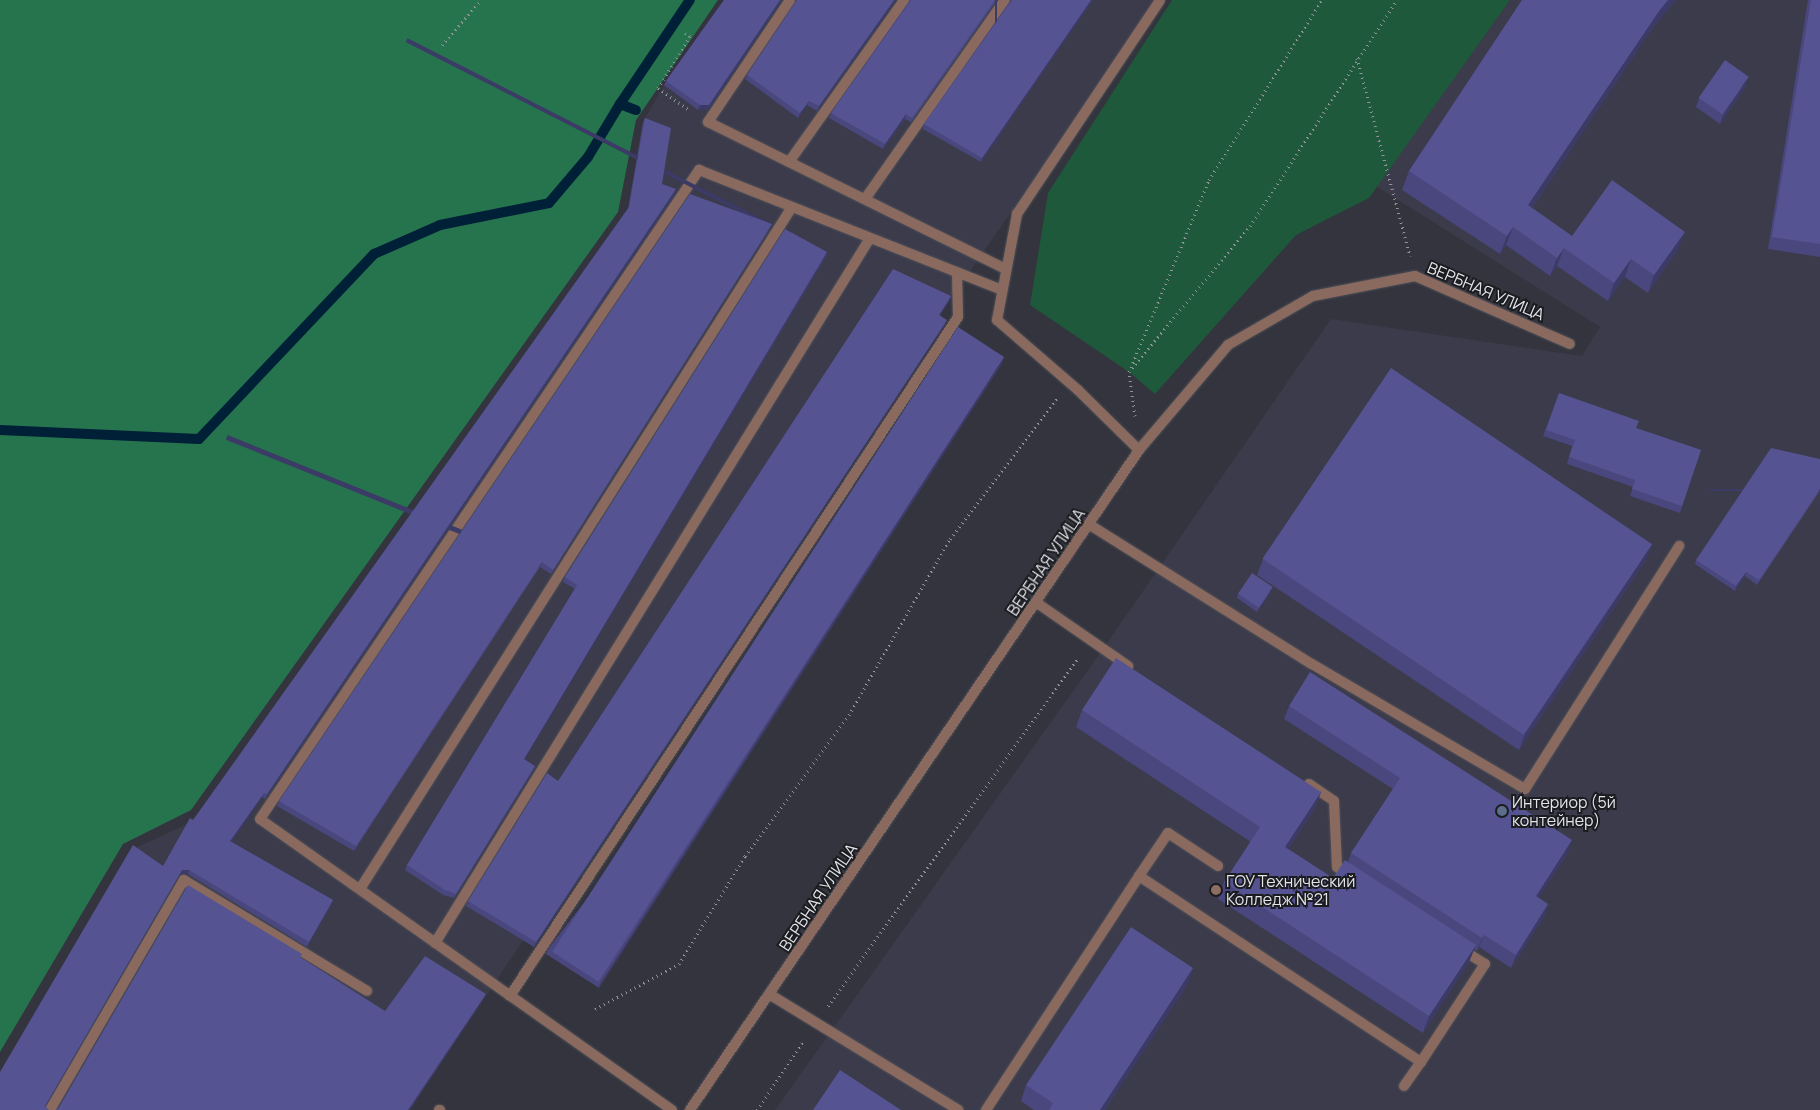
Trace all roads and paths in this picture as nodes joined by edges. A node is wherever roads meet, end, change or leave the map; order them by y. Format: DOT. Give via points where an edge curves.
graph roads {
  1 [pos="481,0"];
  2 [pos="790,0"];
  3 [pos="904,0"];
  4 [pos="1005,0"];
  5 [pos="1160,0"];
  6 [pos="1322,0"];
  7 [pos="1397,0"];
  8 [pos="685,33"];
  9 [pos="442,45"];
  10 [pos="1357,58"];
  11 [pos="708,122"];
  12 [pos="789,162"];
  13 [pos="865,199"];
  14 [pos="792,207"];
  15 [pos="870,238"];
  16 [pos="1006,269"];
  17 [pos="957,272"];
  18 [pos="1415,276"];
  19 [pos="1002,290"];
  20 [pos="1570,344"];
  21 [pos="1129,372"];
  22 [pos="1069,382"];
  23 [pos="1139,450"];
  24 [pos="1090,525"];
  25 [pos="1679,546"];
  26 [pos="1037,603"];
  27 [pos="1090,640"];
  28 [pos="1136,671"];
  29 [pos="1301,779"];
  30 [pos="1218,866"];
  31 [pos="1139,876"];
  32 [pos="1362,883"];
  33 [pos="360,889"];
  34 [pos="435,943"];
  35 [pos="1452,943"];
  36 [pos="367,991"];
  37 [pos="769,994"];
  38 [pos="510,996"];
  39 [pos="595,1009"];
  40 [pos="816,1023"];
  41 [pos="1421,1062"];
  42 [pos="1404,1086"];
  43 [pos="50,1110"];
  44 [pos="672,1110"];
  45 [pos="690,1110"];
  46 [pos="757,1110"];
  47 [pos="958,1110"];
  48 [pos="986,1110"];
  1 -- 9 [label="path"];
  2 -- 11 [label="street"];
  3 -- 12 [label="street"];
  4 -- 13 [label="street"];
  5 -- 16 [label="street" via="1017,214"];
  6 -- 21 [label="path" via="1209,180"];
  7 -- 10 [label="path"];
  8 -- 11 [label="path" via="690,36 658,88"];
  10 -- 18 [label="path"];
  10 -- 21 [label="path" via="1250,226"];
  11 -- 12 [label="street"];
  12 -- 13 [label="street"];
  13 -- 16 [label="street"];
  14 -- 15 [label="street"];
  14 -- 33 [label="street"];
  14 -- 33 [label="street" via="699,170 260,818"];
  15 -- 17 [label="street"];
  15 -- 34 [label="street"];
  16 -- 19 [label="street"];
  17 -- 19 [label="street"];
  17 -- 38 [label="street" via="958,317"];
  18 -- 20 [label="street, ВЕРБНАЯ УЛИЦА"];
  18 -- 23 [label="street, ВЕРБНАЯ УЛИЦА" via="1313,296 1228,345"];
  19 -- 22 [label="street" via="996,320"];
  21 -- 23 [label="path"];
  22 -- 23 [label="street"];
  22 -- 39 [label="path" via="950,539 849,715 745,856 679,964"];
  23 -- 24 [label="street, ВЕРБНАЯ УЛИЦА"];
  24 -- 25 [label="street" via="1312,664 1525,790"];
  24 -- 26 [label="street, ВЕРБНАЯ УЛИЦА"];
  26 -- 27 [label="street"];
  26 -- 37 [label="street, ВЕРБНАЯ УЛИЦА"];
  27 -- 28 [label="street"];
  27 -- 40 [label="path"];
  29 -- 32 [label="street" via="1334,801 1337,867"];
  30 -- 31 [label="street" via="1168,833"];
  31 -- 41 [label="street"];
  31 -- 48 [label="street"];
  33 -- 34 [label="street"];
  34 -- 38 [label="street"];
  35 -- 41 [label="street" via="1485,964"];
  36 -- 43 [label="street" via="184,880"];
  37 -- 40 [label="street"];
  37 -- 45 [label="street, ВЕРБНАЯ УЛИЦА"];
  38 -- 44 [label="street"];
  40 -- 46 [label="path"];
  40 -- 47 [label="street"];
  41 -- 42 [label="street"];
}
